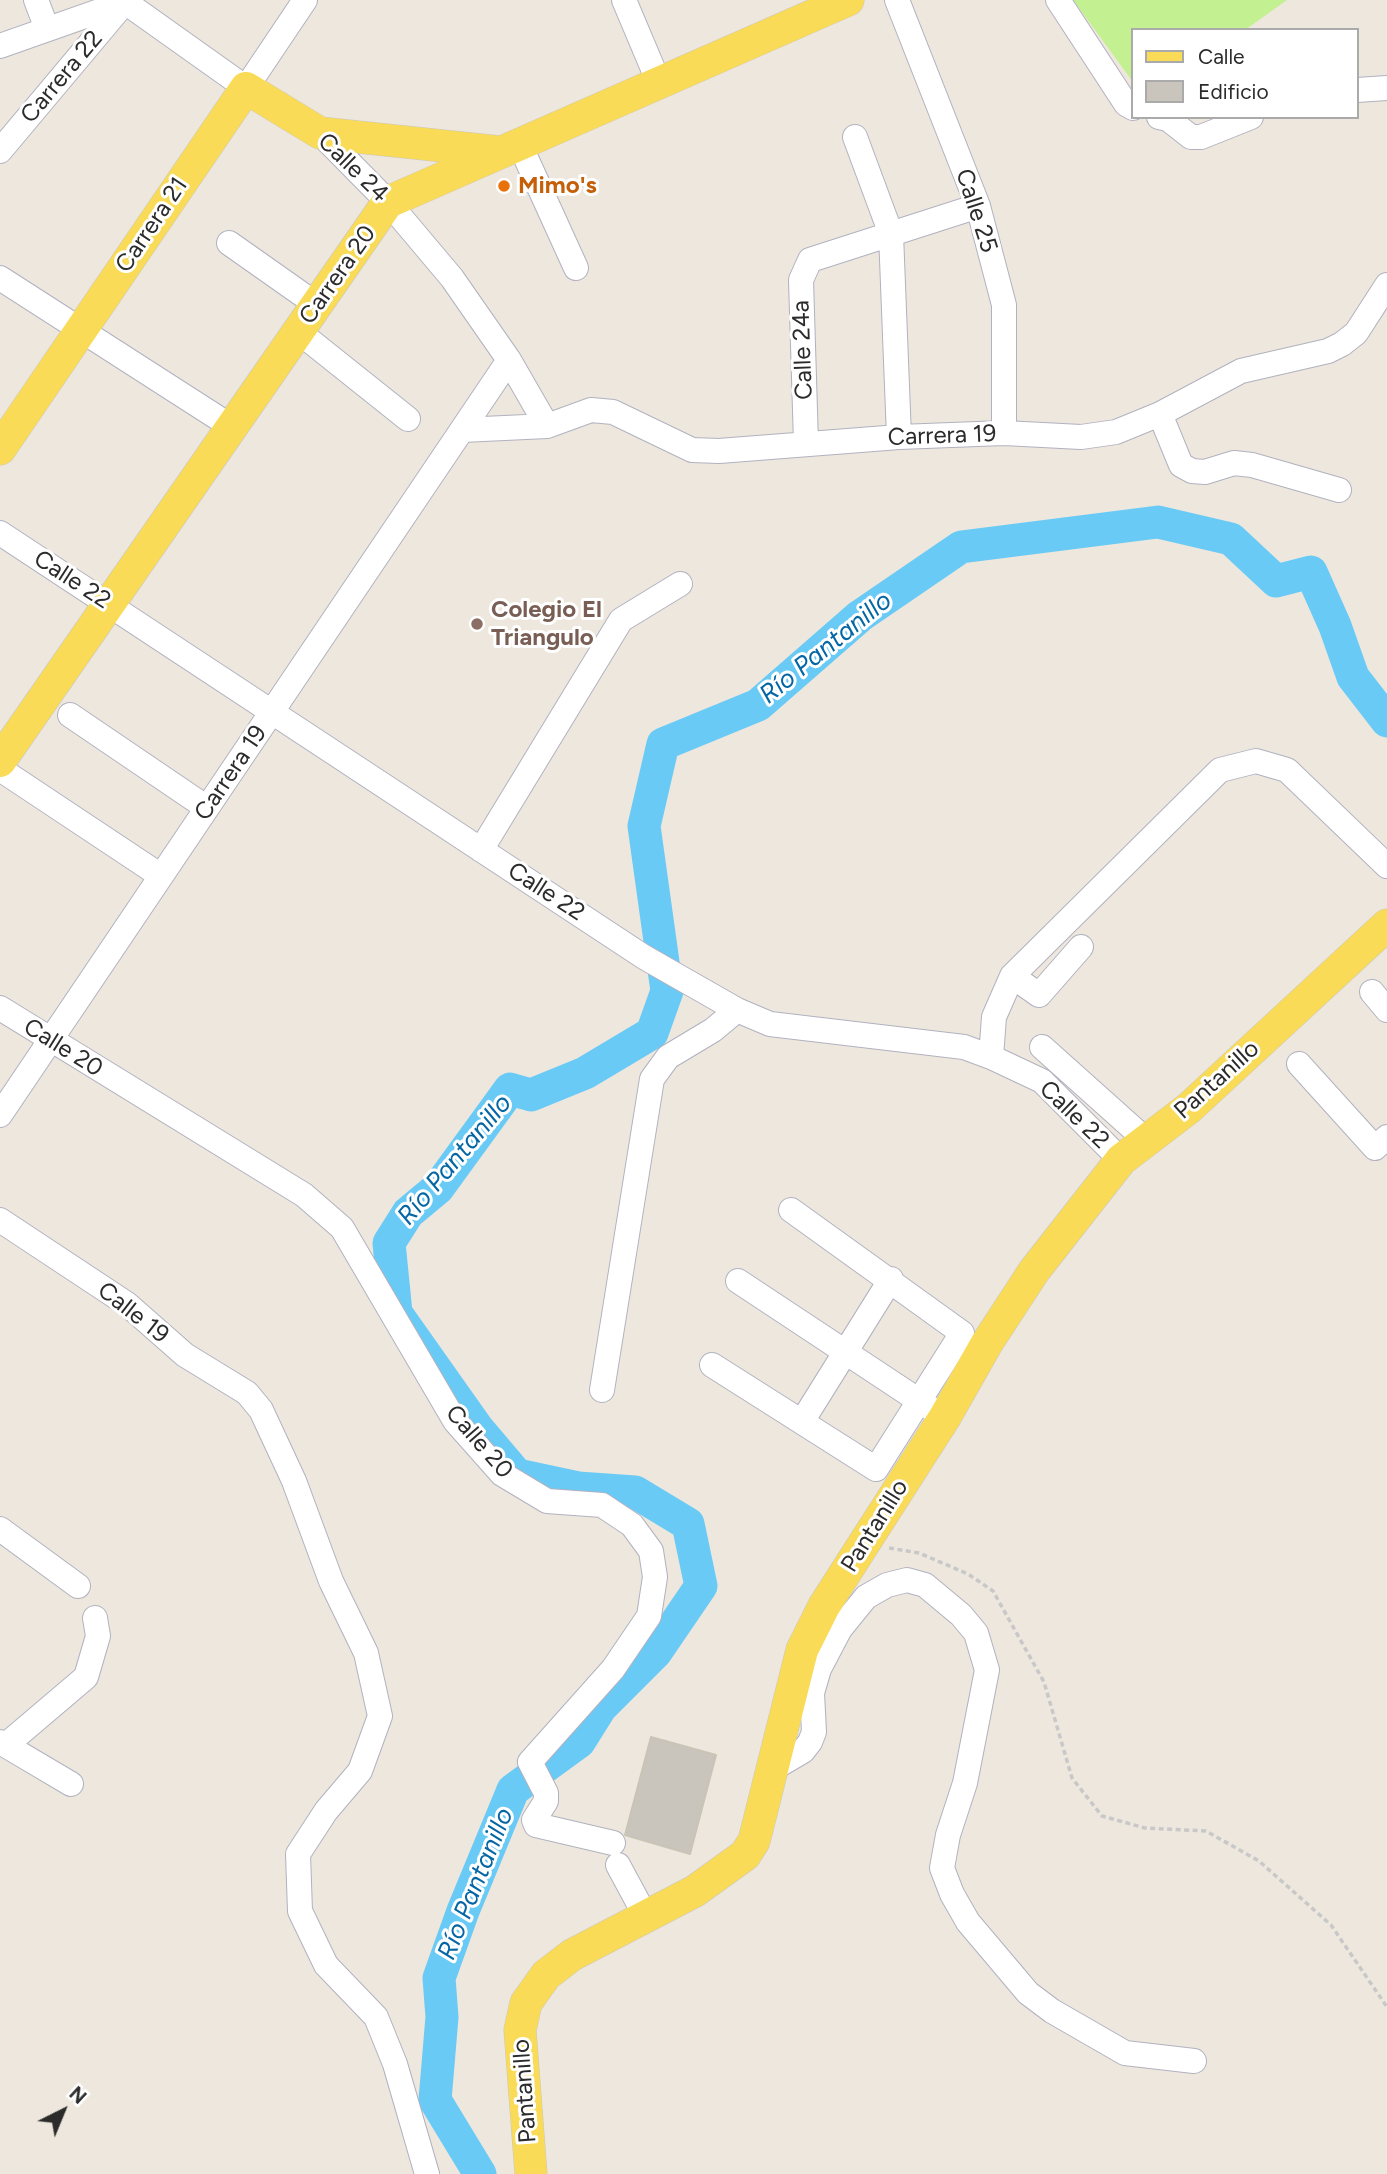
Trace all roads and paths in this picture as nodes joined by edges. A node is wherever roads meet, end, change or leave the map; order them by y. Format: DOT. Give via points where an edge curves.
graph roads {
  1 [pos="36,0"];
  2 [pos="304,0"];
  3 [pos="624,0"];
  4 [pos="848,0"];
  5 [pos="897,0"];
  6 [pos="1058,0"];
  7 [pos="125,1"];
  8 [pos="47,29"];
  9 [pos="0,46"];
  10 [pos="659,83"];
  11 [pos="246,88"];
  12 [pos="1387,88"];
  13 [pos="1359,90"];
  14 [pos="1132,107"];
  15 [pos="1168,119"];
  16 [pos="1246,119"];
  17 [pos="320,133"];
  18 [pos="5,137"];
  19 [pos="855,137"];
  20 [pos="511,148"];
  21 [pos="388,202"];
  22 [pos="978,206"];
  23 [pos="891,234"];
  24 [pos="229,243"];
  25 [pos="576,268"];
  26 [pos="0,278"];
  27 [pos="1387,285"];
  28 [pos="317,305"];
  29 [pos="81,330"];
  30 [pos="299,332"];
  31 [pos="509,360"];
  32 [pos="1160,414"];
  33 [pos="408,419"];
  34 [pos="547,426"];
  35 [pos="232,427"];
  36 [pos="462,430"];
  37 [pos="1004,433"];
  38 [pos="899,437"];
  39 [pos="806,443"];
  40 [pos="0,449"];
  41 [pos="1339,490"];
  42 [pos="0,533"];
  43 [pos="680,584"];
  44 [pos="109,605"];
  45 [pos="272,712"];
  46 [pos="70,716"];
  47 [pos="0,761"];
  48 [pos="0,769"];
  49 [pos="207,808"];
  50 [pos="481,849"];
  51 [pos="1387,866"];
  52 [pos="162,876"];
  53 [pos="1382,933"];
  54 [pos="1081,947"];
  55 [pos="1012,976"];
  56 [pos="0,1008"];
  57 [pos="737,1010"];
  58 [pos="995,1017"];
  59 [pos="50,1041"];
  60 [pos="964,1047"];
  61 [pos="1042,1047"];
  62 [pos="991,1057"];
  63 [pos="1299,1064"];
  64 [pos="0,1115"];
  65 [pos="1387,1137"];
  66 [pos="1147,1141"];
  67 [pos="1121,1160"];
  68 [pos="791,1210"];
  69 [pos="0,1220"];
  70 [pos="891,1279"];
  71 [pos="738,1281"];
  72 [pos="845,1351"];
  73 [pos="712,1365"];
  74 [pos="602,1390"];
  75 [pos="932,1410"];
  76 [pos="803,1420"];
  77 [pos="0,1528"];
  78 [pos="865,1543"];
  79 [pos="78,1586"];
  80 [pos="95,1618"];
  81 [pos="3,1743"];
  82 [pos="769,1771"];
  83 [pos="71,1784"];
  84 [pos="646,1917"];
  85 [pos="1387,2007"];
  86 [pos="1194,2060"];
  87 [pos="427,2174"];
  88 [pos="531,2174"];
  1 -- 8 [label="street"];
  2 -- 11 [label="street, Carrera 21"];
  3 -- 10 [label="street"];
  4 -- 10 [label="main road, Carrera 20"];
  5 -- 22 [label="street, Calle 25"];
  6 -- 14 [label="street"];
  7 -- 8 [label="street"];
  7 -- 11 [label="street, Calle 24"];
  7 -- 18 [label="street, Carrera 22"];
  8 -- 9 [label="street"];
  10 -- 20 [label="main road, Carrera 20"];
  11 -- 17 [label="main road, Calle 24"];
  11 -- 29 [label="main road, Carrera 21"];
  12 -- 13 [label="street"];
  15 -- 16 [label="street" via="1191,137 1201,137"];
  17 -- 20 [label="main road"];
  17 -- 21 [label="street, Calle 24"];
  19 -- 23 [label="street"];
  20 -- 21 [label="main road, Carrera 20"];
  20 -- 25 [label="street"];
  21 -- 28 [label="main road, Carrera 20"];
  21 -- 31 [label="street, Calle 24" via="452,278"];
  22 -- 23 [label="street"];
  22 -- 37 [label="street, Calle 25" via="1003,305"];
  23 -- 38 [label="street"];
  23 -- 39 [label="street, Calle 24a" via="810,260 801,280"];
  24 -- 28 [label="street"];
  26 -- 29 [label="street"];
  27 -- 32 [label="street, Carrera 19" via="1356,334 1342,344 1241,371"];
  28 -- 30 [label="main road, Carrera 20"];
  29 -- 35 [label="street"];
  29 -- 40 [label="main road, Carrera 21"];
  30 -- 33 [label="street"];
  30 -- 35 [label="main road, Carrera 20"];
  31 -- 34 [label="street, Calle 24"];
  31 -- 36 [label="street, Carrera 19"];
  32 -- 37 [label="street, Carrera 19" via="1116,432 1081,437"];
  32 -- 41 [label="street" via="1181,465 1192,471 1234,463 1252,465"];
  34 -- 36 [label="street, Carrera 19"];
  34 -- 39 [label="street, Carrera 19" via="591,410 613,412 692,450 719,452"];
  35 -- 44 [label="main road, Carrera 20"];
  36 -- 45 [label="street, Carrera 19"];
  37 -- 38 [label="street, Carrera 19"];
  38 -- 39 [label="street, Carrera 19"];
  42 -- 44 [label="street, Calle 22"];
  43 -- 50 [label="street" via="621,620"];
  44 -- 45 [label="street, Calle 22"];
  44 -- 47 [label="main road, Carrera 20"];
  45 -- 49 [label="street, Carrera 19"];
  45 -- 50 [label="street, Calle 22"];
  46 -- 49 [label="street"];
  48 -- 52 [label="street"];
  49 -- 52 [label="street, Carrera 19"];
  50 -- 57 [label="street, Calle 22" via="644,957"];
  51 -- 55 [label="street" via="1287,770 1256,761 1220,770"];
  52 -- 59 [label="street, Carrera 19"];
  53 -- 66 [label="main road, Pantanillo"];
  54 -- 55 [label="street" via="1039,995"];
  55 -- 58 [label="street"];
  56 -- 59 [label="street, Calle 20"];
  57 -- 60 [label="street, Calle 22" via="769,1024"];
  57 -- 74 [label="street" via="667,1057 652,1079"];
  58 -- 60 [label="street"];
  58 -- 62 [label="street"];
  59 -- 64 [label="street, Carrera 19"];
  59 -- 84 [label="street, Calle 20" via="304,1195 342,1228 455,1421 502,1475 547,1501 603,1505 632,1525 651,1551 655,1577 649,1616 613,1669 530,1762 546,1793 536,1825 615,1854"];
  60 -- 62 [label="street, Calle 22"];
  61 -- 66 [label="street"];
  62 -- 67 [label="street, Calle 22" via="1042,1081"];
  63 -- 65 [label="street" via="1375,1148"];
  66 -- 67 [label="main road, Pantanillo"];
  67 -- 75 [label="main road, Pantanillo"];
  68 -- 70 [label="street"];
  69 -- 87 [label="street, Calle 19" via="127,1304 186,1354 247,1393 261,1410 294,1480 331,1581 366,1653 380,1716 360,1771 298,1854 300,1911 326,1965 376,2017 395,2064"];
  70 -- 72 [label="street"];
  70 -- 75 [label="street" via="962,1333"];
  71 -- 72 [label="street"];
  72 -- 75 [label="street"];
  72 -- 76 [label="street"];
  73 -- 76 [label="street"];
  75 -- 76 [label="street" via="876,1469"];
  75 -- 78 [label="main road, Pantanillo"];
  77 -- 79 [label="street"];
  78 -- 82 [label="main road, Pantanillo" via="824,1605 802,1650"];
  78 -- 85 [label="path" via="919,1553 968,1574 993,1591 1044,1682 1072,1778 1102,1816 1146,1828 1206,1831 1259,1861 1331,1925"];
  80 -- 81 [label="street" via="98,1636 86,1676"];
  81 -- 83 [label="street"];
  82 -- 84 [label="main road, Pantanillo" via="754,1841 745,1855 715,1879"];
  82 -- 86 [label="street" via="810,1742 814,1732 812,1693 819,1669 840,1629 866,1597 906,1580 925,1585 976,1633 987,1670 965,1783 942,1868 952,1894 968,1922 1028,1993 1052,2011 1125,2053"];
  84 -- 88 [label="main road, Pantanillo" via="572,1955 546,1975 526,2003 520,2031"];
}
